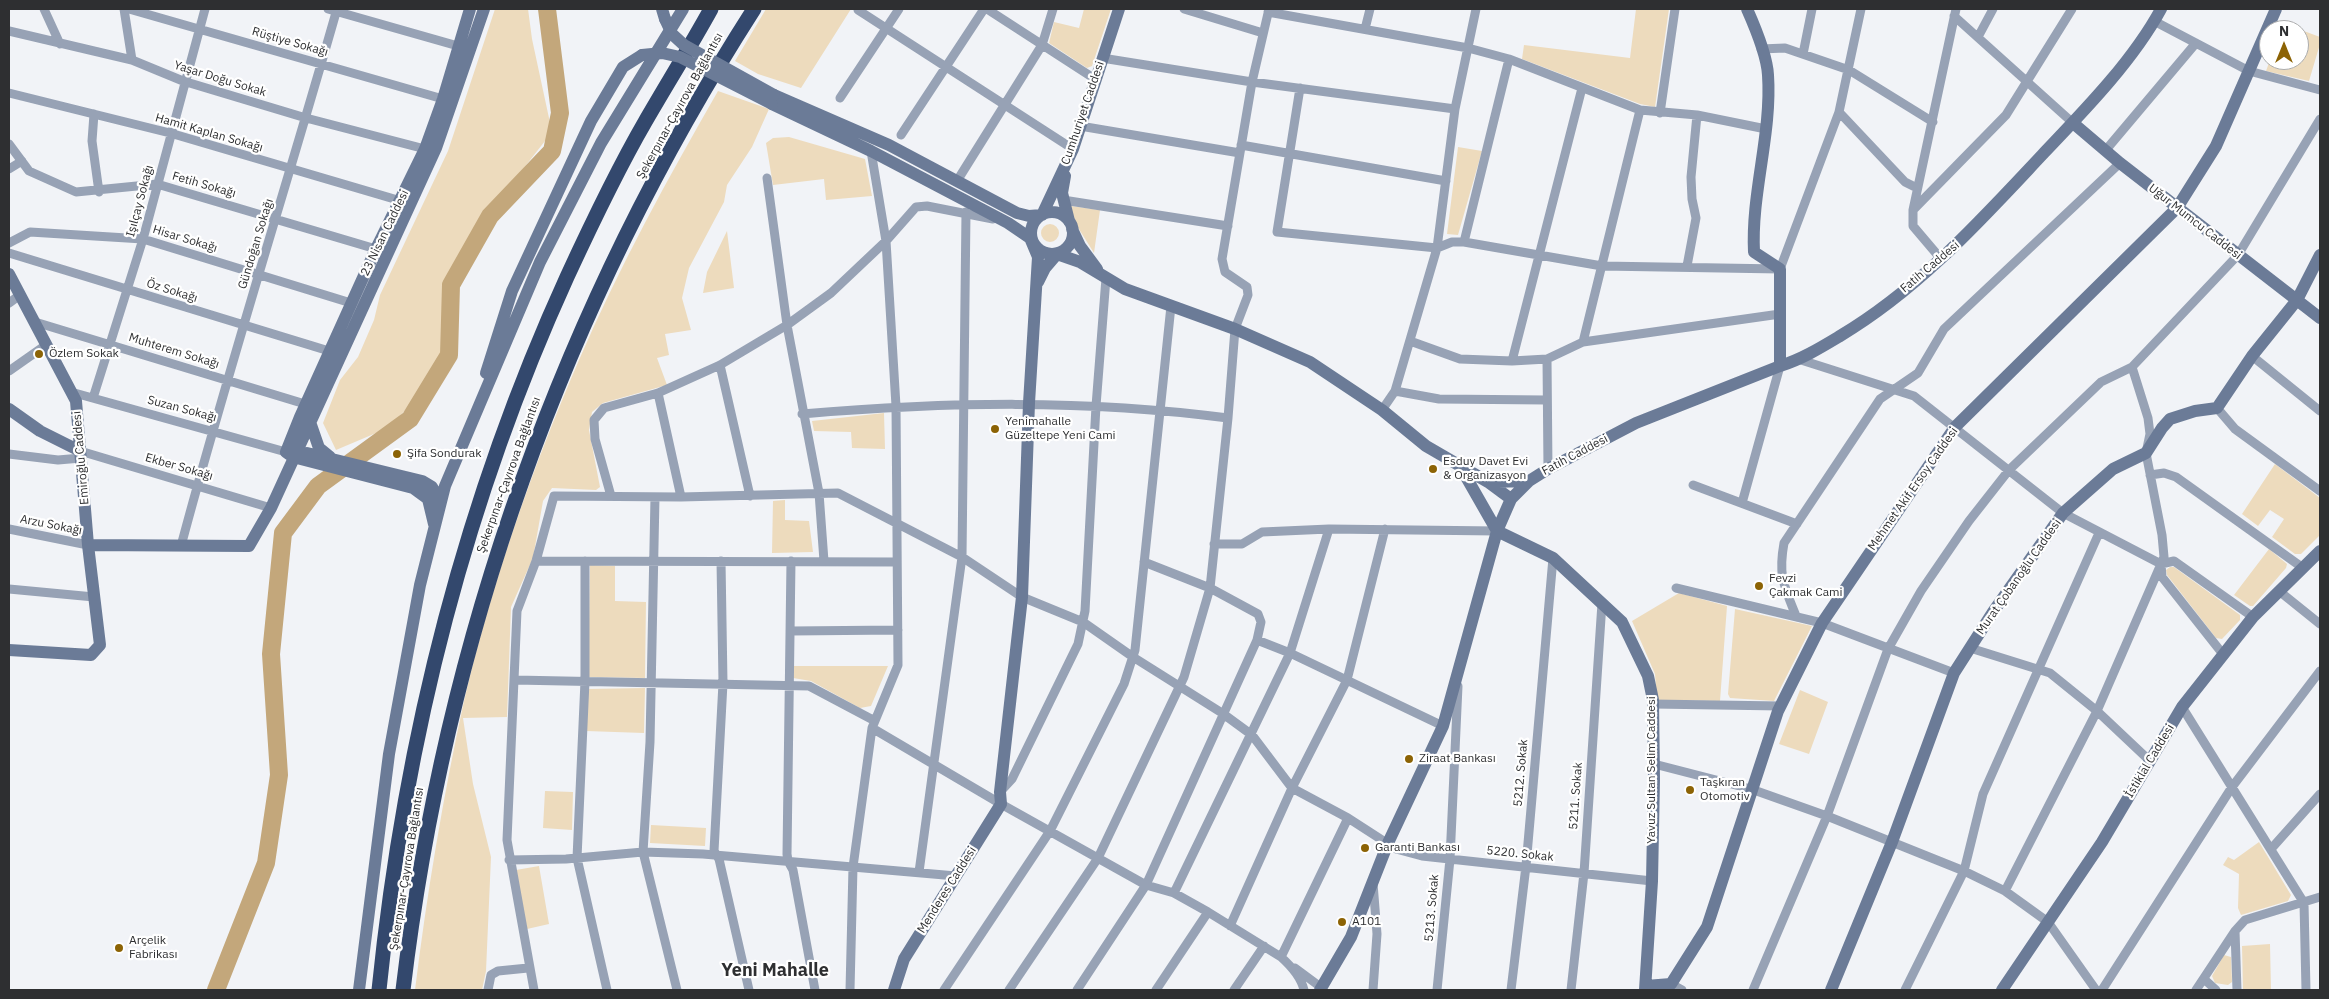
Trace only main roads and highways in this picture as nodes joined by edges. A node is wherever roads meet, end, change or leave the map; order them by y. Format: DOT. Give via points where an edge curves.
graph roads {
  1 [pos="711,9"];
  2 [pos="754,9"];
  3 [pos="379,990"];
  4 [pos="403,990"];
  1 -- 3 [label="highway, Şekerpınar-Çayırova Bağlantısı" via="644,124 568,276 523,384 484,492 448,610 422,716 392,881"];
  2 -- 4 [label="highway, Şekerpınar-Çayırova Bağlantısı" via="681,132 610,268 556,390 507,522 448,726 423,850"];
}
